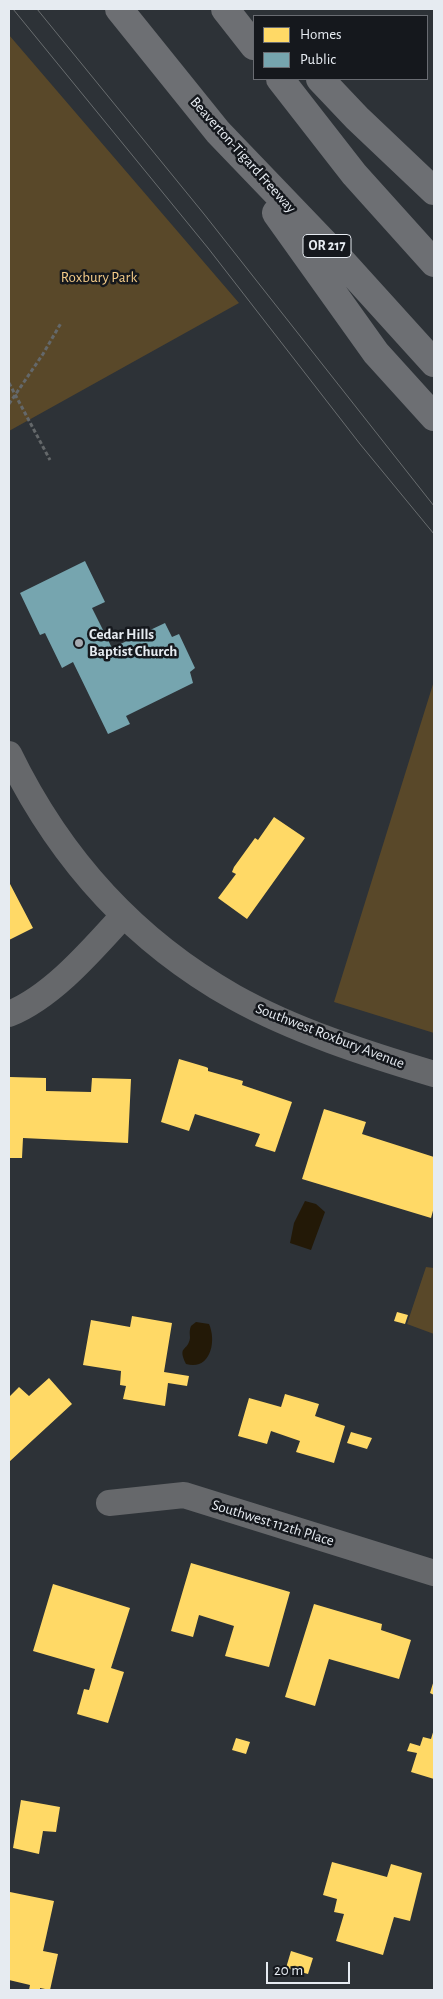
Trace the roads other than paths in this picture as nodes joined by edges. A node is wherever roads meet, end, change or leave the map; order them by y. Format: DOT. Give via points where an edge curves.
graph roads {
  1 [pos="120,9"];
  2 [pos="227,9"];
  3 [pos="253,27"];
  4 [pos="253,45"];
  5 [pos="281,80"];
  6 [pos="321,80"];
  7 [pos="218,132"];
  8 [pos="434,191"];
  9 [pos="434,263"];
  10 [pos="434,363"];
  11 [pos="434,417"];
  12 [pos="9,754"];
  13 [pos="123,916"];
  14 [pos="9,1014"];
  15 [pos="434,1074"];
  16 [pos="109,1503"];
  17 [pos="434,1573"];
  1 -- 7 [label="highway, Beaverton-Tigard Freeway / OR 217"];
  2 -- 3 [label="highway"];
  2 -- 4 [label="highway"];
  5 -- 9 [label="highway" via="354,174"];
  6 -- 8 [label="highway"];
  7 -- 10 [label="highway, Beaverton-Tigard Freeway / OR 217"];
  7 -- 11 [label="highway" via="376,353"];
  12 -- 13 [label="street, Southwest Roxbury Avenue" via="23,784 54,833 86,876"];
  13 -- 14 [label="street" via="81,963 45,992"];
  13 -- 15 [label="street, Southwest Roxbury Avenue" via="190,969 234,997 282,1020"];
  16 -- 17 [label="street, Southwest 112th Place" via="184,1495"];
}
